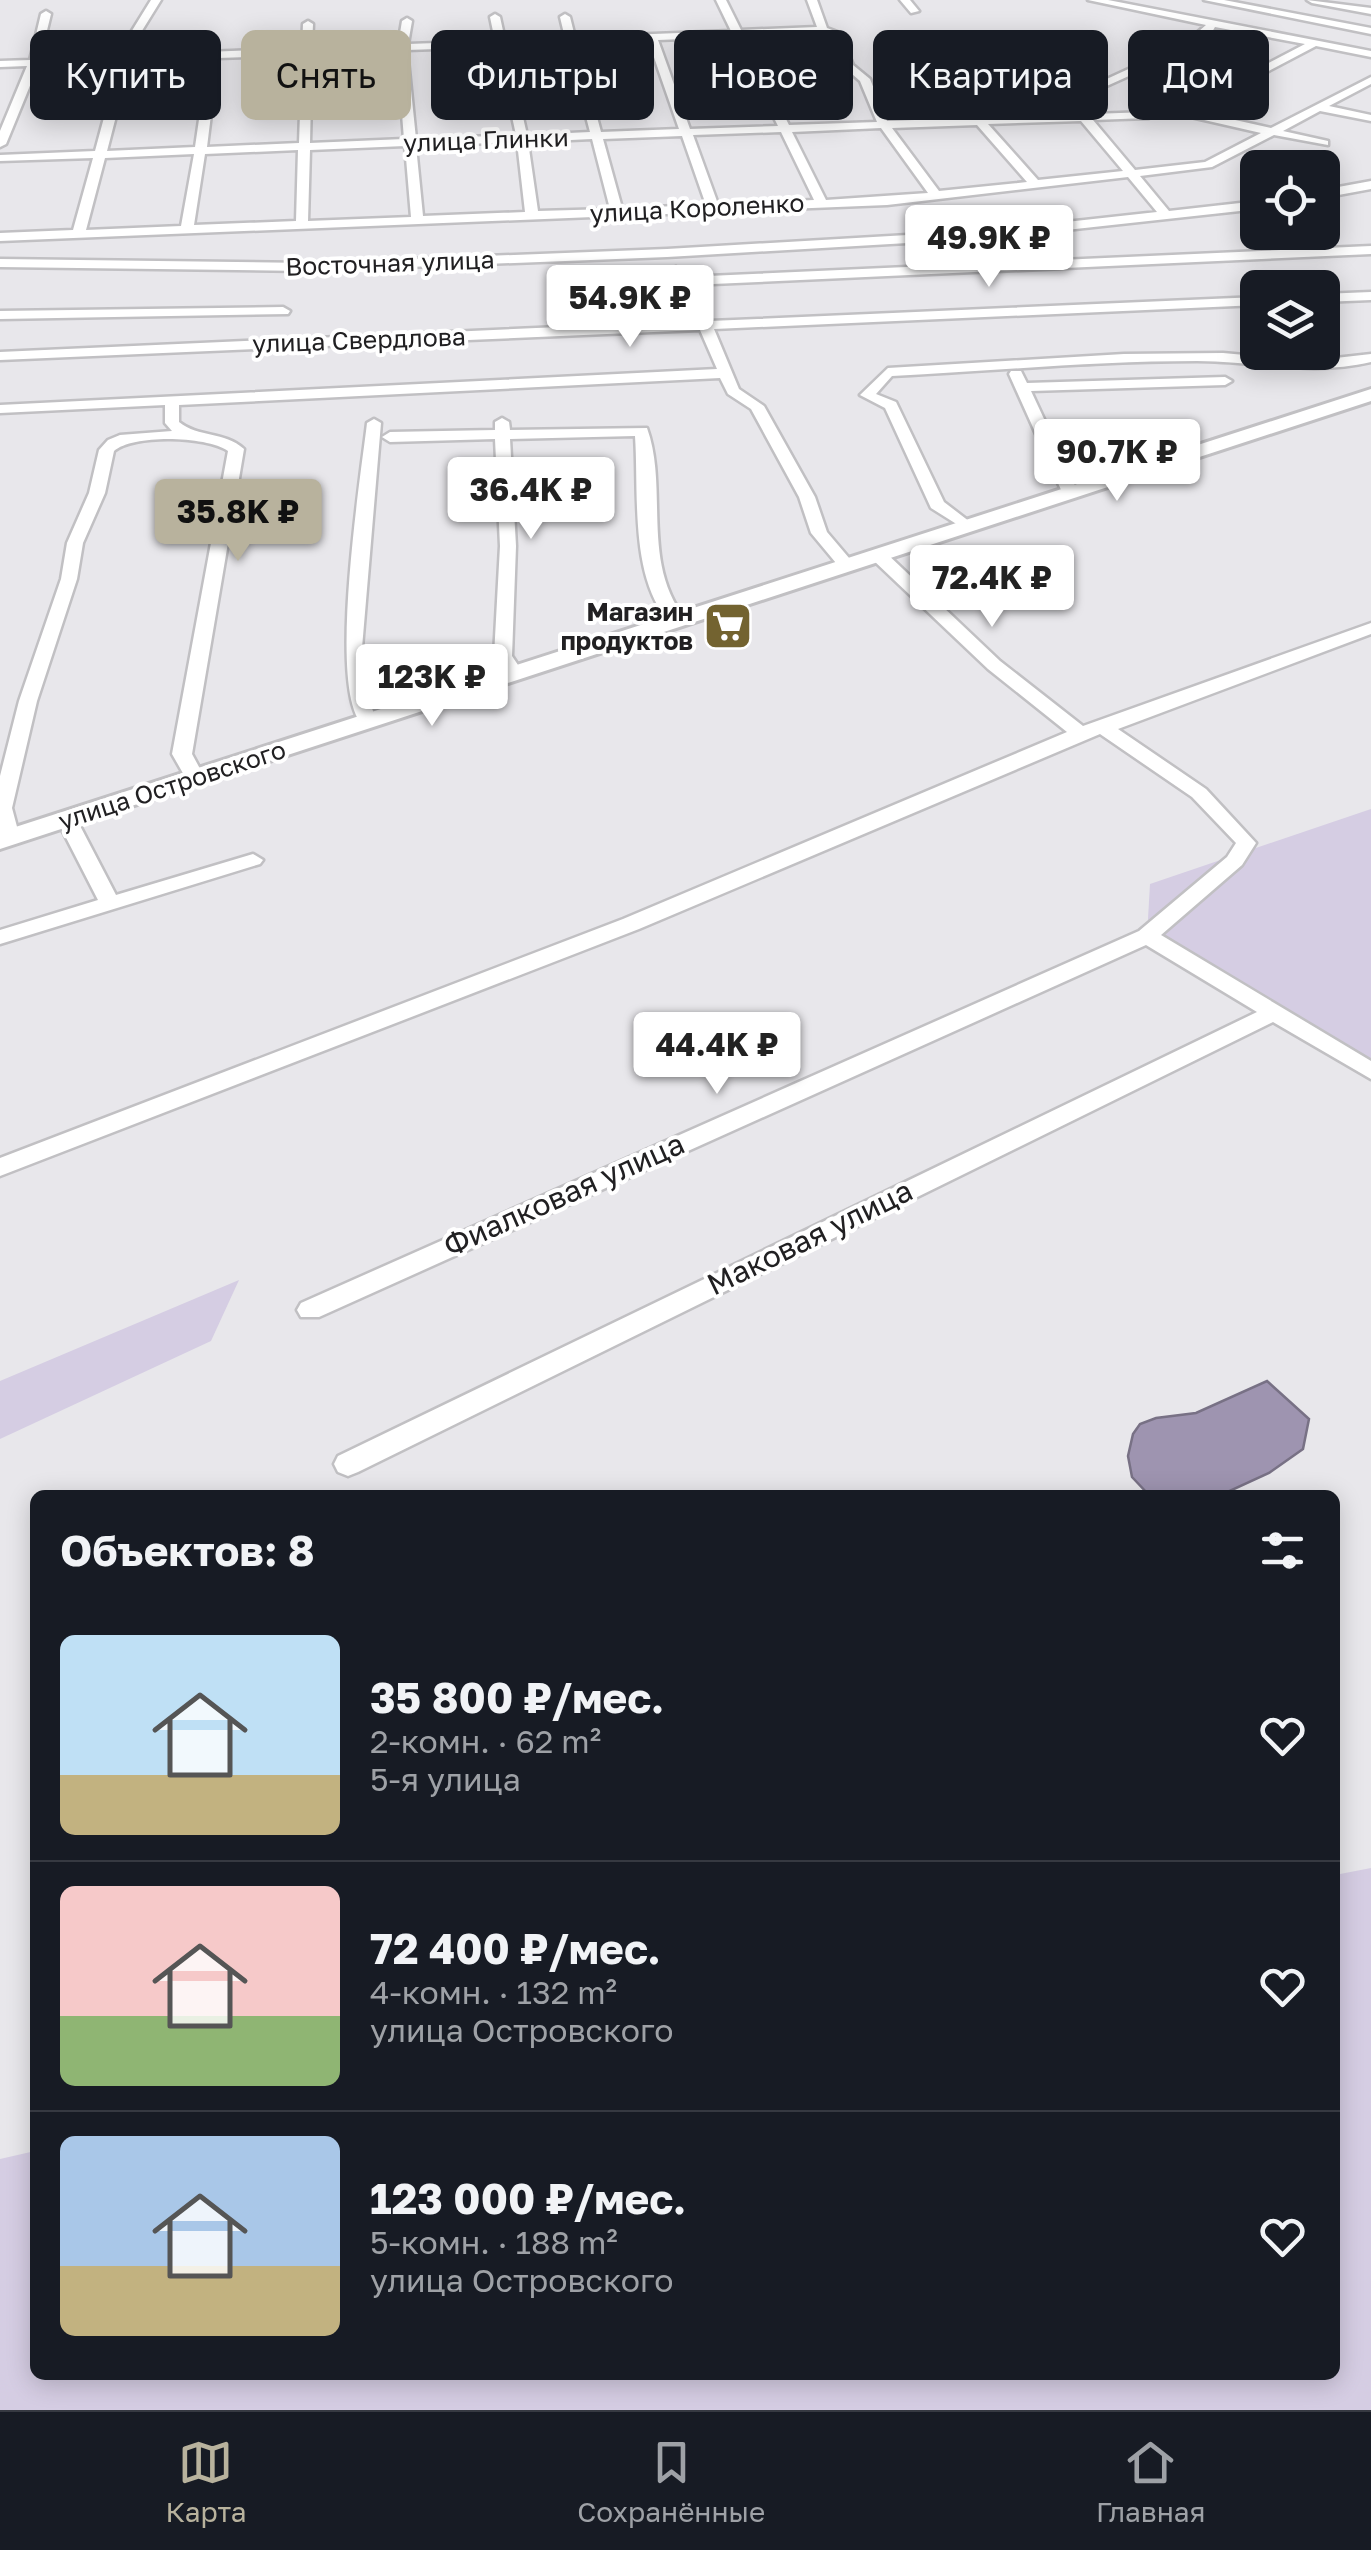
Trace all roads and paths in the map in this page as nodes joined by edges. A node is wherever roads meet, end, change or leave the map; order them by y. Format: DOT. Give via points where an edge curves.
graph roads {
  1 [pos="156,0"];
  2 [pos="721,0"];
  3 [pos="812,0"];
  4 [pos="905,0"];
  5 [pos="1093,0"];
  6 [pos="1209,0"];
  7 [pos="1312,0"];
  8 [pos="914,11"];
  9 [pos="1371,11"];
  10 [pos="46,14"];
  11 [pos="495,17"];
  12 [pos="564,18"];
  13 [pos="406,21"];
  14 [pos="1212,23"];
  15 [pos="308,24"];
  16 [pos="42,30"];
  17 [pos="135,30"];
  18 [pos="308,30"];
  19 [pos="405,30"];
  20 [pos="498,30"];
  21 [pos="567,30"];
  22 [pos="738,30"];
  23 [pos="824,30"];
  24 [pos="1371,31"];
  25 [pos="654,43"];
  26 [pos="1315,43"];
  27 [pos="1371,54"];
  28 [pos="30,63"];
  29 [pos="0,64"];
  30 [pos="1269,66"];
  31 [pos="30,70"];
  32 [pos="853,70"];
  33 [pos="1369,84"];
  34 [pos="1113,99"];
  35 [pos="1320,108"];
  36 [pos="1371,118"];
  37 [pos="110,120"];
  38 [pos="206,120"];
  39 [pos="306,120"];
  40 [pos="409,120"];
  41 [pos="518,120"];
  42 [pos="593,120"];
  43 [pos="782,120"];
  44 [pos="1032,120"];
  45 [pos="1087,120"];
  46 [pos="1219,120"];
  47 [pos="980,122"];
  48 [pos="886,126"];
  49 [pos="786,129"];
  50 [pos="688,132"];
  51 [pos="1274,132"];
  52 [pos="598,136"];
  53 [pos="522,138"];
  54 [pos="411,142"];
  55 [pos="0,144"];
  56 [pos="1324,144"];
  57 [pos="305,146"];
  58 [pos="202,149"];
  59 [pos="102,152"];
  60 [pos="0,158"];
  61 [pos="1131,174"];
  62 [pos="1036,186"];
  63 [pos="1371,186"];
  64 [pos="1340,191"];
  65 [pos="936,194"];
  66 [pos="821,202"];
  67 [pos="713,207"];
  68 [pos="1240,207"];
  69 [pos="617,211"];
  70 [pos="532,215"];
  71 [pos="1167,216"];
  72 [pos="417,219"];
  73 [pos="302,224"];
  74 [pos="187,228"];
  75 [pos="80,233"];
  76 [pos="659,235"];
  77 [pos="0,237"];
  78 [pos="1371,250"];
  79 [pos="0,263"];
  80 [pos="682,281"];
  81 [pos="605,285"];
  82 [pos="1371,296"];
  83 [pos="1340,297"];
  84 [pos="1240,302"];
  85 [pos="283,311"];
  86 [pos="224,313"];
  87 [pos="0,315"];
  88 [pos="705,325"];
  89 [pos="211,346"];
  90 [pos="0,356"];
  91 [pos="1371,358"];
  92 [pos="1011,366"];
  93 [pos="726,373"];
  94 [pos="1224,382"];
  95 [pos="1025,387"];
  96 [pos="1371,395"];
  97 [pos="172,399"];
  98 [pos="0,409"];
  99 [pos="374,423"];
  100 [pos="502,428"];
  101 [pos="186,435"];
  102 [pos="390,437"];
  103 [pos="1070,492"];
  104 [pos="966,526"];
  105 [pos="878,555"];
  106 [pos="847,565"];
  107 [pos="677,620"];
  108 [pos="1371,628"];
  109 [pos="515,674"];
  110 [pos="368,722"];
  111 [pos="1091,730"];
  112 [pos="195,778"];
  113 [pos="66,820"];
  114 [pos="5,839"];
  115 [pos="253,860"];
  116 [pos="110,903"];
  117 [pos="1147,936"];
  118 [pos="0,938"];
  119 [pos="1273,1013"];
  120 [pos="1371,1071"];
  121 [pos="0,1167"];
  122 [pos="310,1310"];
  123 [pos="348,1464"];
  1 -- 17 [label="street"];
  2 -- 22 [label="street"];
  3 -- 23 [label="street"];
  4 -- 8 [label="street"];
  5 -- 14 [label="street"];
  6 -- 24 [label="street"];
  7 -- 9 [label="street"];
  10 -- 16 [label="street"];
  11 -- 20 [label="street"];
  12 -- 21 [label="street"];
  13 -- 19 [label="street"];
  14 -- 26 [label="street"];
  14 -- 34 [label="street" via="1205,36 1089,92"];
  15 -- 18 [label="street"];
  25 -- 50 [label="street"];
  26 -- 27 [label="street"];
  26 -- 30 [label="street, улица Глинки"];
  28 -- 29 [label="street"];
  31 -- 55 [label="street"];
  32 -- 48 [label="street" via="865,80"];
  33 -- 35 [label="street, улица Короленко"];
  35 -- 36 [label="street"];
  35 -- 51 [label="street, улица Короленко"];
  37 -- 59 [label="street"];
  38 -- 58 [label="street"];
  39 -- 57 [label="street"];
  40 -- 54 [label="street"];
  41 -- 53 [label="street"];
  42 -- 52 [label="street"];
  43 -- 49 [label="street"];
  44 -- 47 [label="street, улица Глинки"];
  45 -- 61 [label="street"];
  46 -- 51 [label="street"];
  47 -- 48 [label="street, улица Глинки"];
  47 -- 62 [label="street"];
  48 -- 49 [label="street, улица Глинки"];
  48 -- 65 [label="street"];
  49 -- 50 [label="street, улица Глинки"];
  49 -- 66 [label="street"];
  50 -- 52 [label="street, улица Глинки"];
  50 -- 67 [label="street"];
  51 -- 56 [label="street"];
  51 -- 61 [label="street, улица Короленко" via="1216,162"];
  52 -- 53 [label="street, улица Глинки"];
  52 -- 69 [label="street"];
  53 -- 54 [label="street, улица Глинки"];
  53 -- 70 [label="street"];
  54 -- 57 [label="street, улица Глинки"];
  54 -- 72 [label="street"];
  57 -- 58 [label="street, улица Глинки"];
  57 -- 73 [label="street"];
  58 -- 59 [label="street, улица Глинки"];
  58 -- 74 [label="street"];
  59 -- 60 [label="street, улица Глинки"];
  59 -- 75 [label="street"];
  61 -- 62 [label="street, улица Короленко"];
  61 -- 71 [label="street"];
  62 -- 65 [label="street, улица Короленко"];
  63 -- 64 [label="street"];
  65 -- 66 [label="street, улица Короленко"];
  66 -- 67 [label="street, улица Короленко"];
  67 -- 76 [label="street, улица Короленко"];
  68 -- 71 [label="street, Восточная улица"];
  69 -- 70 [label="street, улица Короленко"];
  69 -- 76 [label="street, улица Короленко"];
  70 -- 72 [label="street, улица Короленко"];
  71 -- 76 [label="street, Восточная улица" via="993,234"];
  72 -- 73 [label="street, улица Короленко"];
  73 -- 74 [label="street, улица Короленко"];
  74 -- 75 [label="street, улица Короленко"];
  75 -- 77 [label="street, улица Короленко"];
  76 -- 79 [label="street, Восточная улица" via="308,267"];
  76 -- 80 [label="street"];
  78 -- 80 [label="street"];
  80 -- 81 [label="street"];
  80 -- 88 [label="street"];
  82 -- 83 [label="street"];
  84 -- 88 [label="street, улица Свердлова"];
  85 -- 86 [label="street"];
  86 -- 87 [label="street"];
  86 -- 89 [label="street"];
  88 -- 89 [label="street, улица Свердлова"];
  88 -- 93 [label="street"];
  89 -- 90 [label="street, улица Свердлова"];
  91 -- 92 [label="street" via="1317,363 1203,356"];
  92 -- 95 [label="street"];
  92 -- 104 [label="street" via="888,372 867,395 891,405 937,505"];
  93 -- 97 [label="street"];
  93 -- 106 [label="street" via="793,470 819,533"];
  94 -- 95 [label="street"];
  95 -- 103 [label="street"];
  96 -- 103 [label="street, улица Островского"];
  97 -- 98 [label="street"];
  97 -- 101 [label="street" via="172,422"];
  99 -- 110 [label="street" via="353,648 356,689"];
  100 -- 102 [label="street"];
  100 -- 107 [label="street" via="642,432 651,556 664,606"];
  100 -- 109 [label="street" via="508,546 503,656"];
  101 -- 112 [label="street" via="221,439 236,449 182,754"];
  101 -- 114 [label="street" via="125,438 107,450 28,701 2,808"];
  103 -- 104 [label="street, улица Островского"];
  104 -- 105 [label="street, улица Островского"];
  105 -- 106 [label="street, улица Островского"];
  105 -- 111 [label="street" via="994,665"];
  106 -- 107 [label="street, улица Островского"];
  107 -- 109 [label="street, улица Островского"];
  108 -- 111 [label="street"];
  109 -- 110 [label="street, улица Островского"];
  110 -- 112 [label="street, улица Островского"];
  111 -- 117 [label="street, Фиалковая улица" via="1140,750 1230,819 1246,843 1235,861"];
  111 -- 121 [label="street" via="631,924"];
  112 -- 113 [label="street, улица Островского"];
  113 -- 114 [label="street, улица Островского"];
  113 -- 116 [label="street"];
  115 -- 116 [label="street"];
  116 -- 118 [label="street"];
  117 -- 119 [label="street"];
  117 -- 122 [label="street, Фиалковая улица"];
  119 -- 120 [label="street"];
  119 -- 123 [label="street, Маковая улица"];
}
